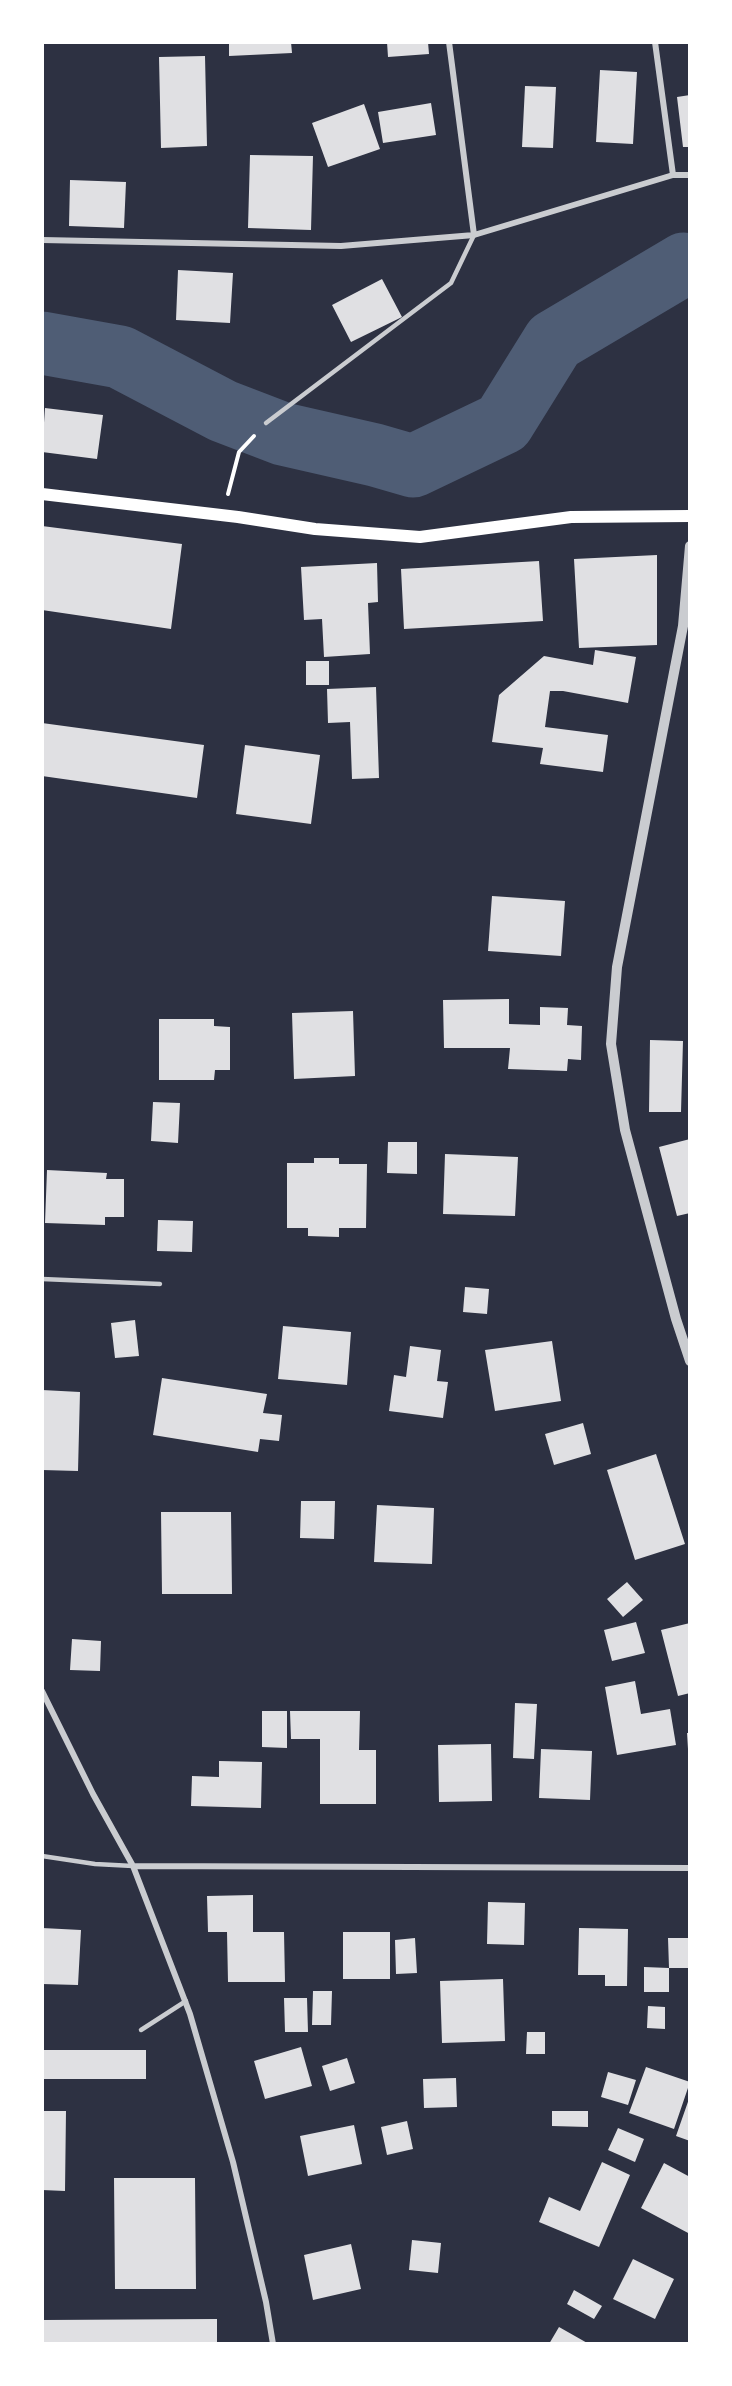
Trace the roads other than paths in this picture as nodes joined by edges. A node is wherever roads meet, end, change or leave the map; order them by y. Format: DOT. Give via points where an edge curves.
graph roads {
  1 [pos="448,42"];
  2 [pos="655,42"];
  3 [pos="673,175"];
  4 [pos="690,175"];
  5 [pos="474,235"];
  6 [pos="42,240"];
  7 [pos="266,423"];
  8 [pos="42,494"];
  9 [pos="690,516"];
  10 [pos="690,546"];
  11 [pos="42,1279"];
  12 [pos="160,1284"];
  13 [pos="690,1361"];
  14 [pos="42,1691"];
  15 [pos="42,1856"];
  16 [pos="133,1866"];
  17 [pos="690,1868"];
  18 [pos="186,2001"];
  19 [pos="141,2030"];
  20 [pos="273,2344"];
  1 -- 5 [label="street"];
  2 -- 3 [label="street"];
  3 -- 4 [label="street"];
  3 -- 5 [label="street"];
  5 -- 6 [label="street" via="341,246"];
  5 -- 7 [label="lane" via="451,283"];
  8 -- 9 [label="main road" via="223,514 315,529 420,537 571,517"];
  10 -- 13 [label="street" via="683,626 617,967 611,1044 625,1130"];
  11 -- 12 [label="lane"];
  14 -- 16 [label="street"];
  15 -- 16 [label="lane"];
  16 -- 17 [label="street"];
  16 -- 18 [label="street"];
  18 -- 19 [label="lane"];
  18 -- 20 [label="street" via="233,2162"];
}
